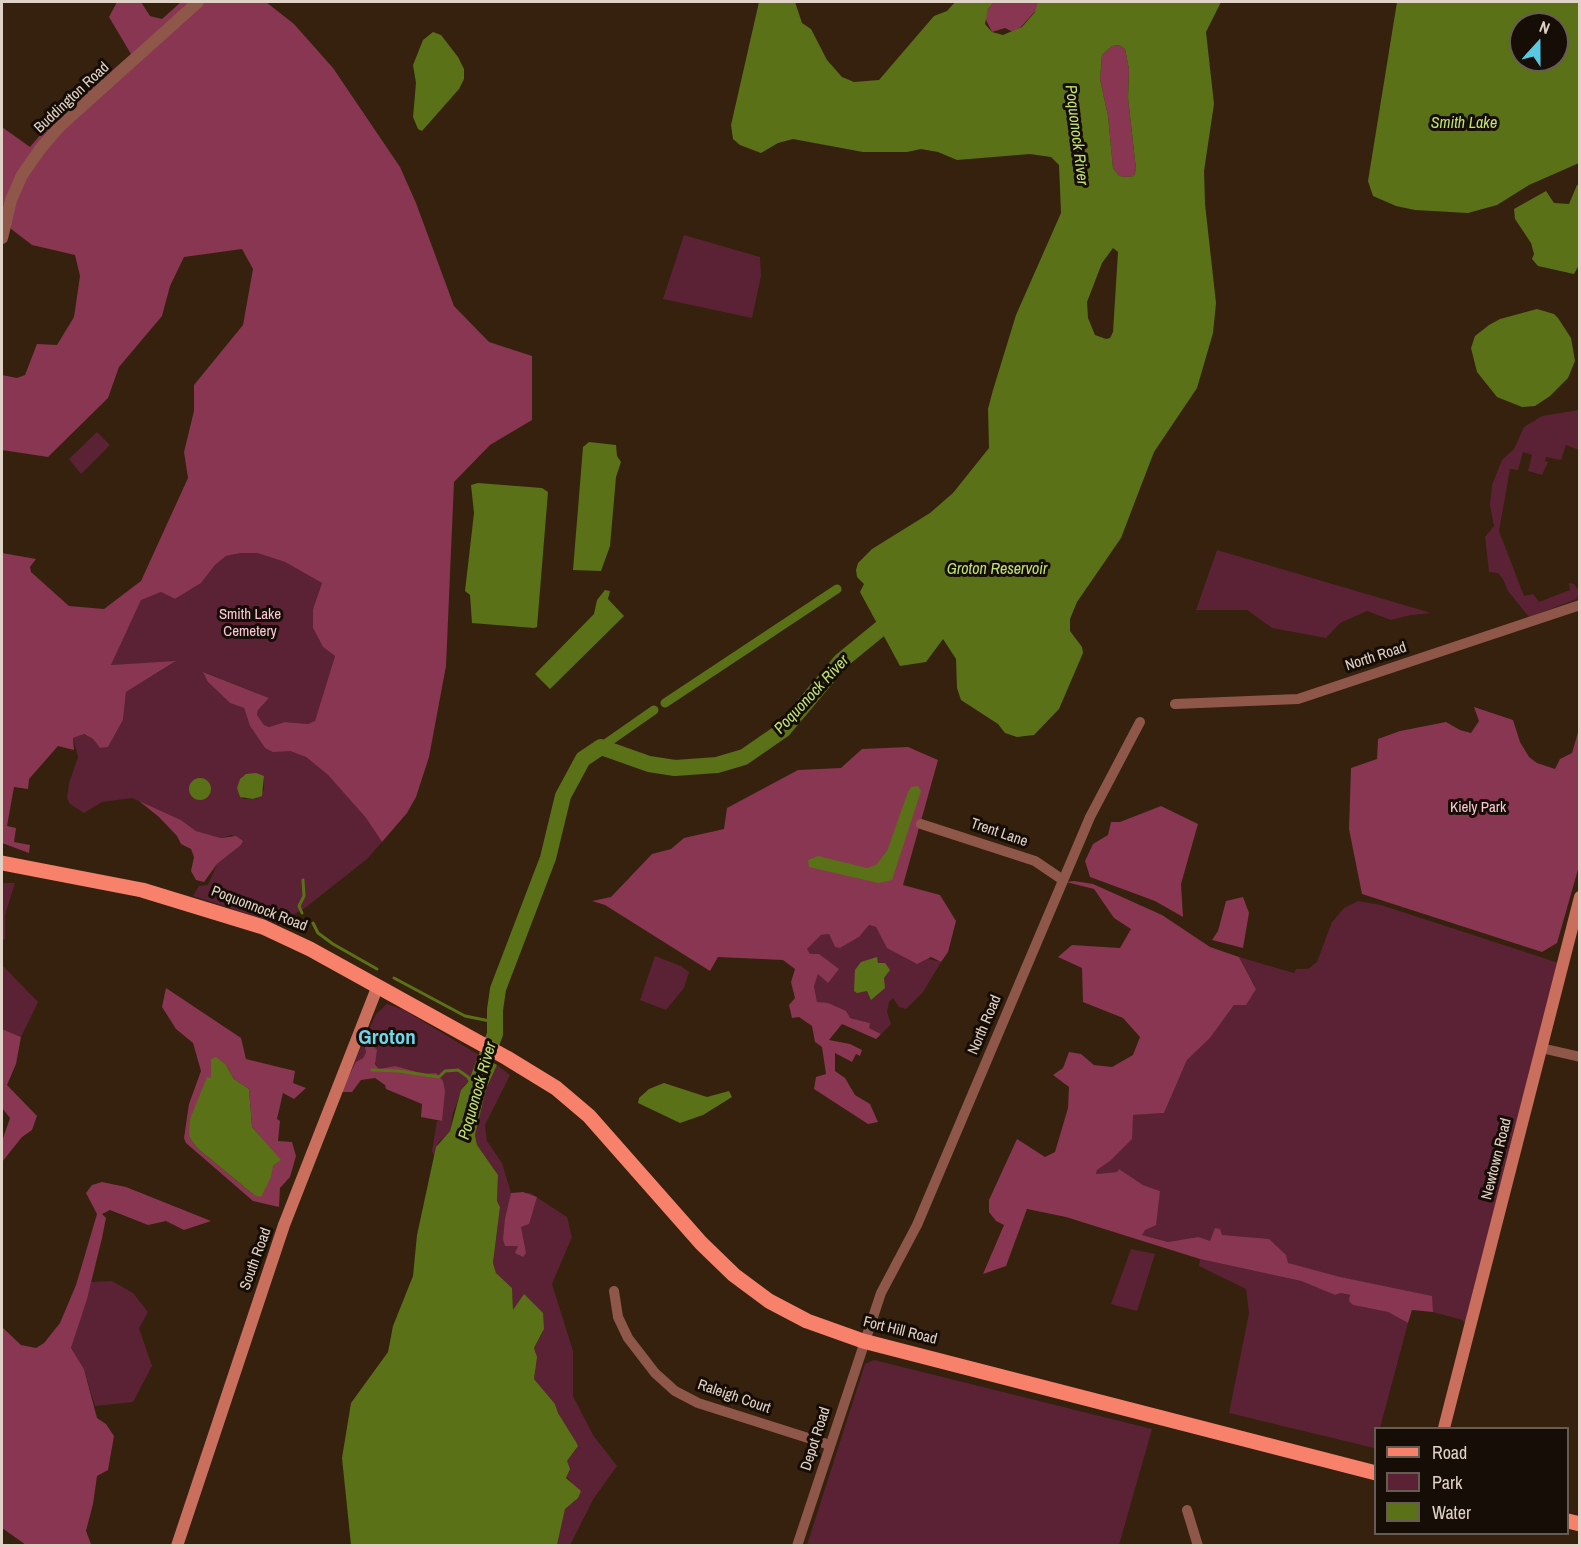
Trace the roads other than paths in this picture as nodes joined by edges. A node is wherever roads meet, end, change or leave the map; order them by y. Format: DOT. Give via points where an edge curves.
graph roads {
  1 [pos="198,2"];
  2 [pos="2,238"];
  3 [pos="1580,606"];
  4 [pos="1175,704"];
  5 [pos="1140,722"];
  6 [pos="921,824"];
  7 [pos="2,863"];
  8 [pos="1064,880"];
  9 [pos="1580,897"];
  10 [pos="377,988"];
  11 [pos="482,1044"];
  12 [pos="1541,1048"];
  13 [pos="1580,1057"];
  14 [pos="614,1291"];
  15 [pos="863,1341"];
  16 [pos="1444,1427"];
  17 [pos="830,1445"];
  18 [pos="1374,1472"];
  19 [pos="1187,1510"];
  20 [pos="177,1545"];
  21 [pos="798,1545"];
  22 [pos="1198,1545"];
  1 -- 2 [label="street, Buddington Road" via="60,126 41,148 10,200"];
  3 -- 4 [label="street, North Road" via="1298,699"];
  5 -- 8 [label="street, North Road" via="1101,793"];
  6 -- 8 [label="street, Trent Lane" via="1035,861"];
  7 -- 10 [label="main road, Poquonnock Road" via="123,885 214,910 291,939"];
  8 -- 15 [label="street, North Road"];
  9 -- 12 [label="main road, Newtown Road"];
  10 -- 11 [label="main road, Poquonnock Road"];
  10 -- 20 [label="main road, South Road" via="284,1225"];
  11 -- 15 [label="main road, Fort Hill Road" via="556,1088 589,1116 701,1243 741,1281 807,1322"];
  12 -- 13 [label="street"];
  12 -- 16 [label="main road, Newtown Road"];
  14 -- 17 [label="street, Raleigh Court" via="618,1317 628,1338 655,1373 675,1391 698,1403"];
  15 -- 17 [label="street, Depot Road"];
  15 -- 18 [label="main road, Fort Hill Road"];
  17 -- 21 [label="street, Depot Road"];
  19 -- 22 [label="street"];
}
